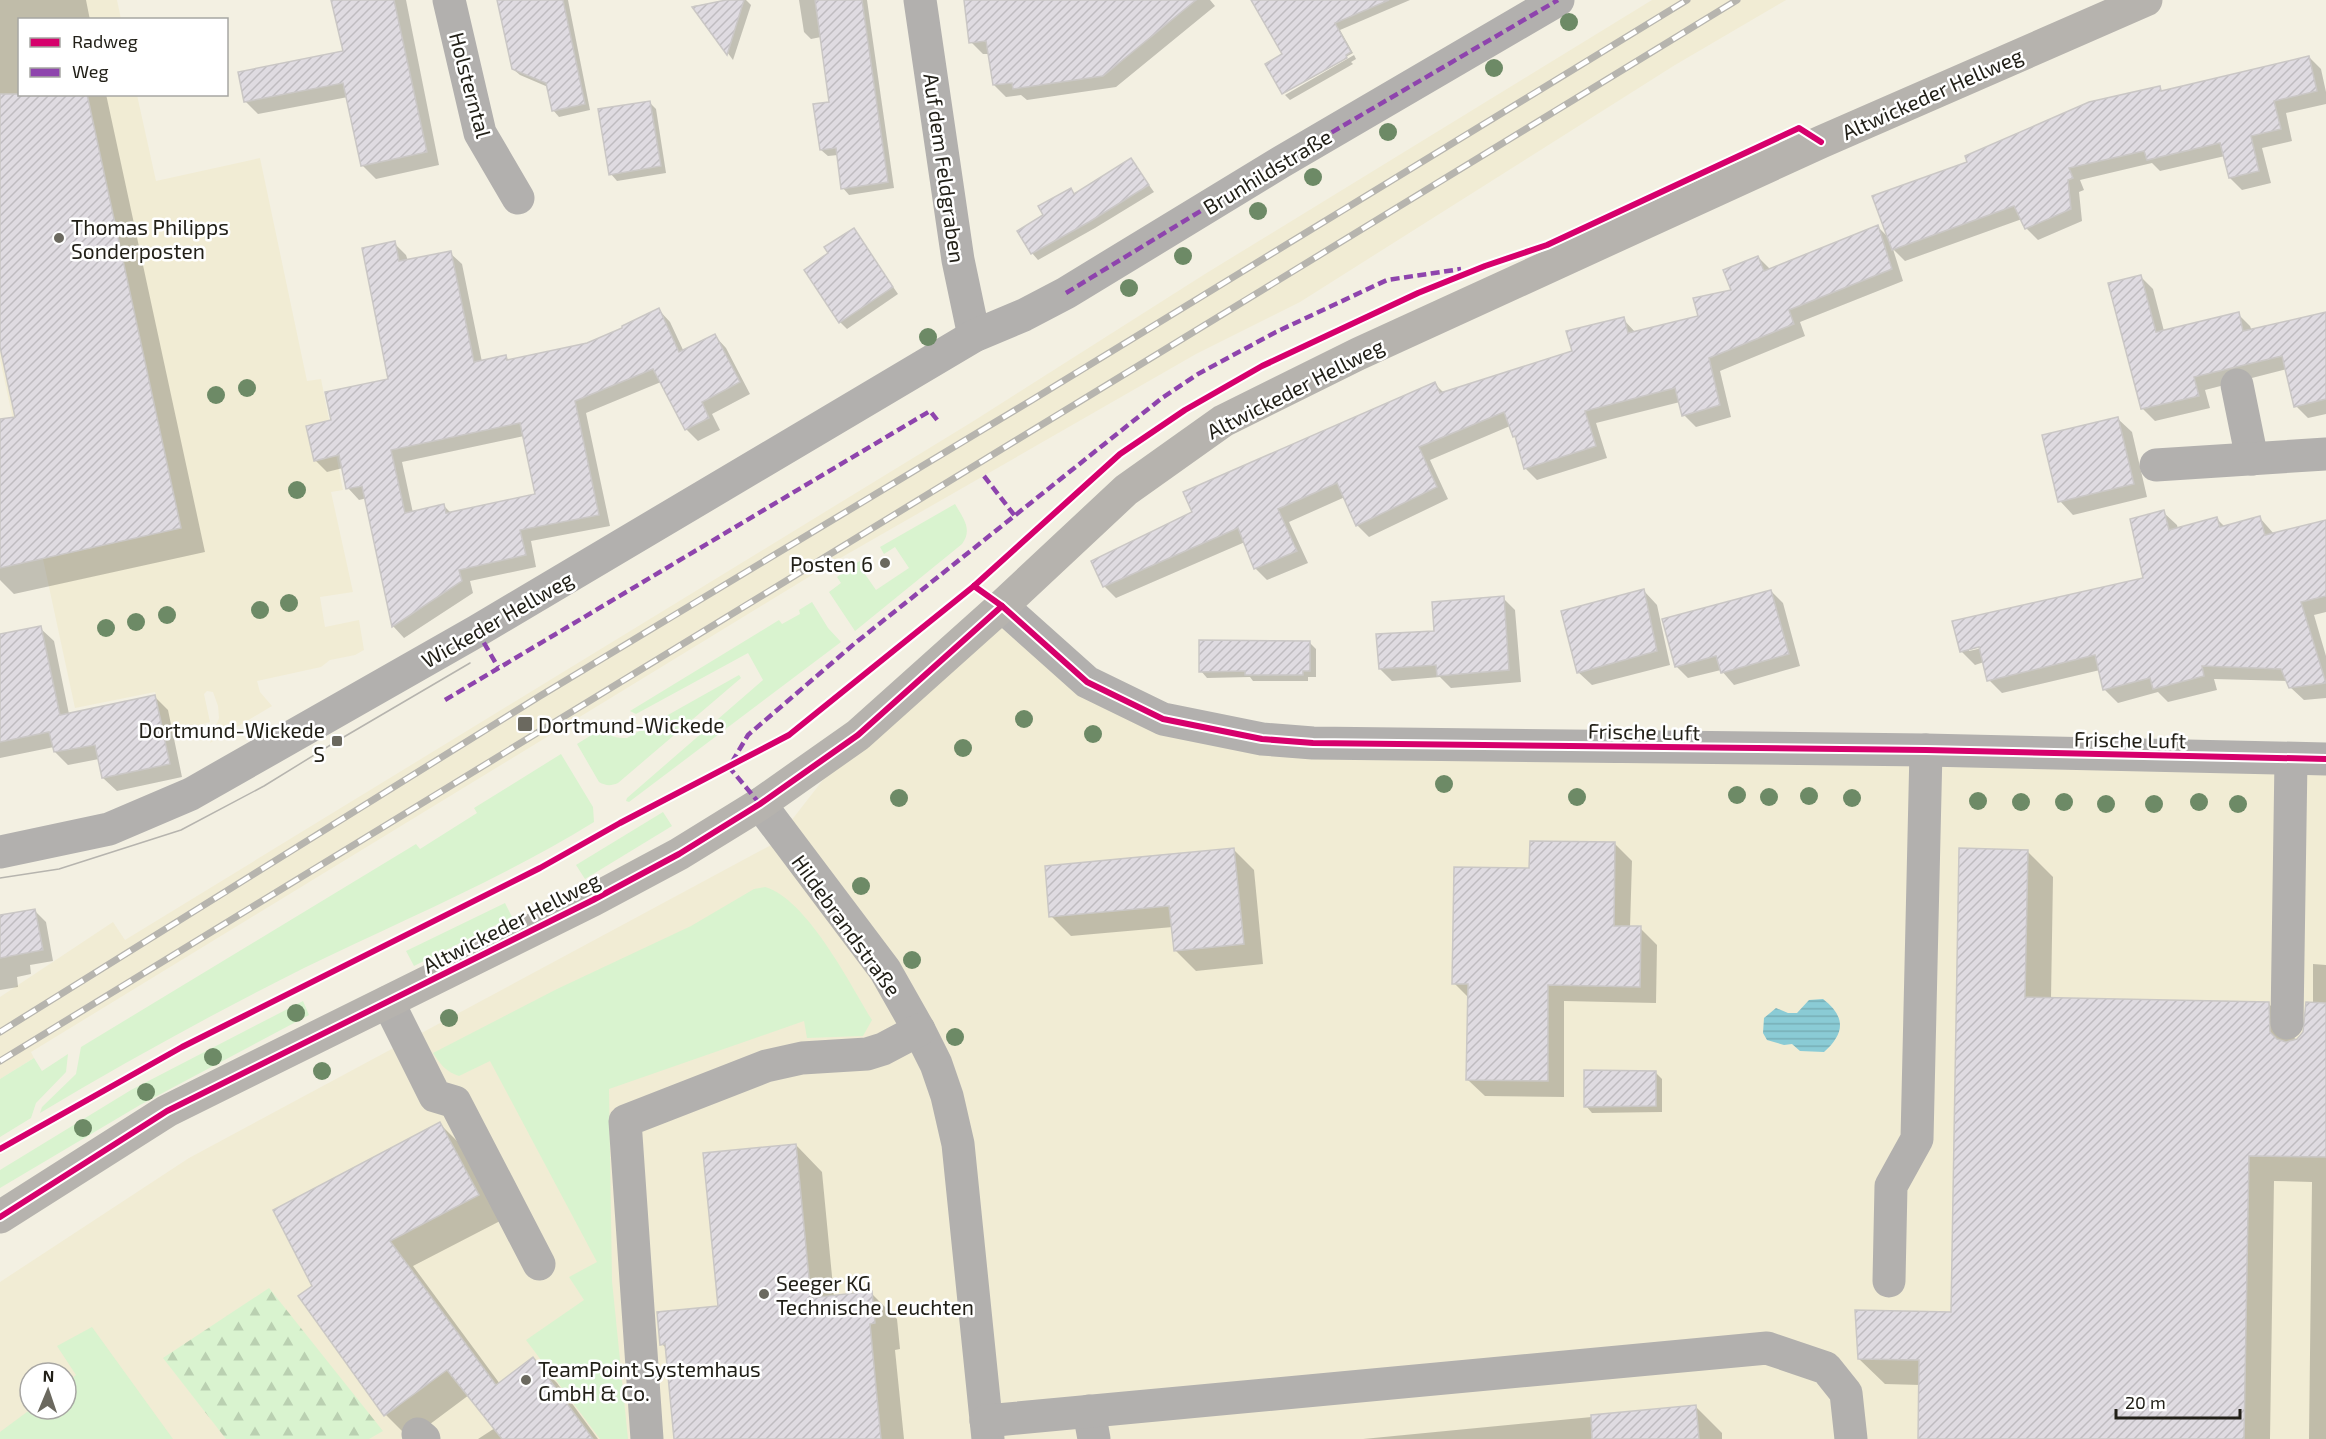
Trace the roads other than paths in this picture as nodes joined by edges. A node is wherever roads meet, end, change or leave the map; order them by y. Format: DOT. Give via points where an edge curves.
graph roads {
  1 [pos="449,0"];
  2 [pos="920,0"];
  3 [pos="1558,0"];
  4 [pos="2145,0"];
  5 [pos="518,198"];
  6 [pos="974,336"];
  7 [pos="2237,385"];
  8 [pos="2326,454"];
  9 [pos="2252,459"];
  10 [pos="2156,465"];
  11 [pos="1002,606"];
  12 [pos="1926,750"];
  13 [pos="2292,759"];
  14 [pos="2326,759"];
  15 [pos="760,804"];
  16 [pos="0,852"];
  17 [pos="388,1002"];
  18 [pos="2287,1023"];
  19 [pos="919,1030"];
  20 [pos="0,1217"];
  21 [pos="539,1264"];
  22 [pos="1888,1281"];
  23 [pos="1092,1425"];
  24 [pos="987,1430"];
  25 [pos="647,1439"];
  26 [pos="1851,1439"];
  1 -- 5 [label="street, Holsterntal" via="480,133"];
  2 -- 6 [label="street, Auf dem Feldgraben" via="958,260"];
  3 -- 6 [label="street, Brunhildstraße" via="1066,293"];
  4 -- 11 [label="main road, Altwickeder Hellweg" via="1821,142 1358,354 1223,422 1126,490"];
  6 -- 16 [label="street, Wickeder Hellweg" via="477,632 191,794 109,829"];
  7 -- 9 [label="street"];
  8 -- 9 [label="street"];
  9 -- 10 [label="street"];
  11 -- 12 [label="street, Frische Luft" via="1087,682 1163,719 1262,739 1313,744"];
  11 -- 15 [label="main road, Altwickeder Hellweg" via="858,735"];
  12 -- 13 [label="street, Frische Luft"];
  12 -- 22 [label="street" via="1917,1139 1891,1186"];
  13 -- 14 [label="street, Frische Luft"];
  13 -- 18 [label="street"];
  15 -- 17 [label="main road, Altwickeder Hellweg" via="612,890"];
  15 -- 19 [label="street, Hildebrandstraße" via="885,970"];
  17 -- 20 [label="main road, Altwickeder Hellweg" via="167,1112"];
  17 -- 21 [label="street" via="435,1096 455,1102"];
  19 -- 24 [label="street, Hildebrandstraße" via="939,1075 958,1144"];
  19 -- 25 [label="street" via="867,1054 802,1058 766,1066 625,1121"];
  23 -- 24 [label="street"];
  23 -- 26 [label="street" via="1767,1348 1826,1368 1846,1393"];
}
